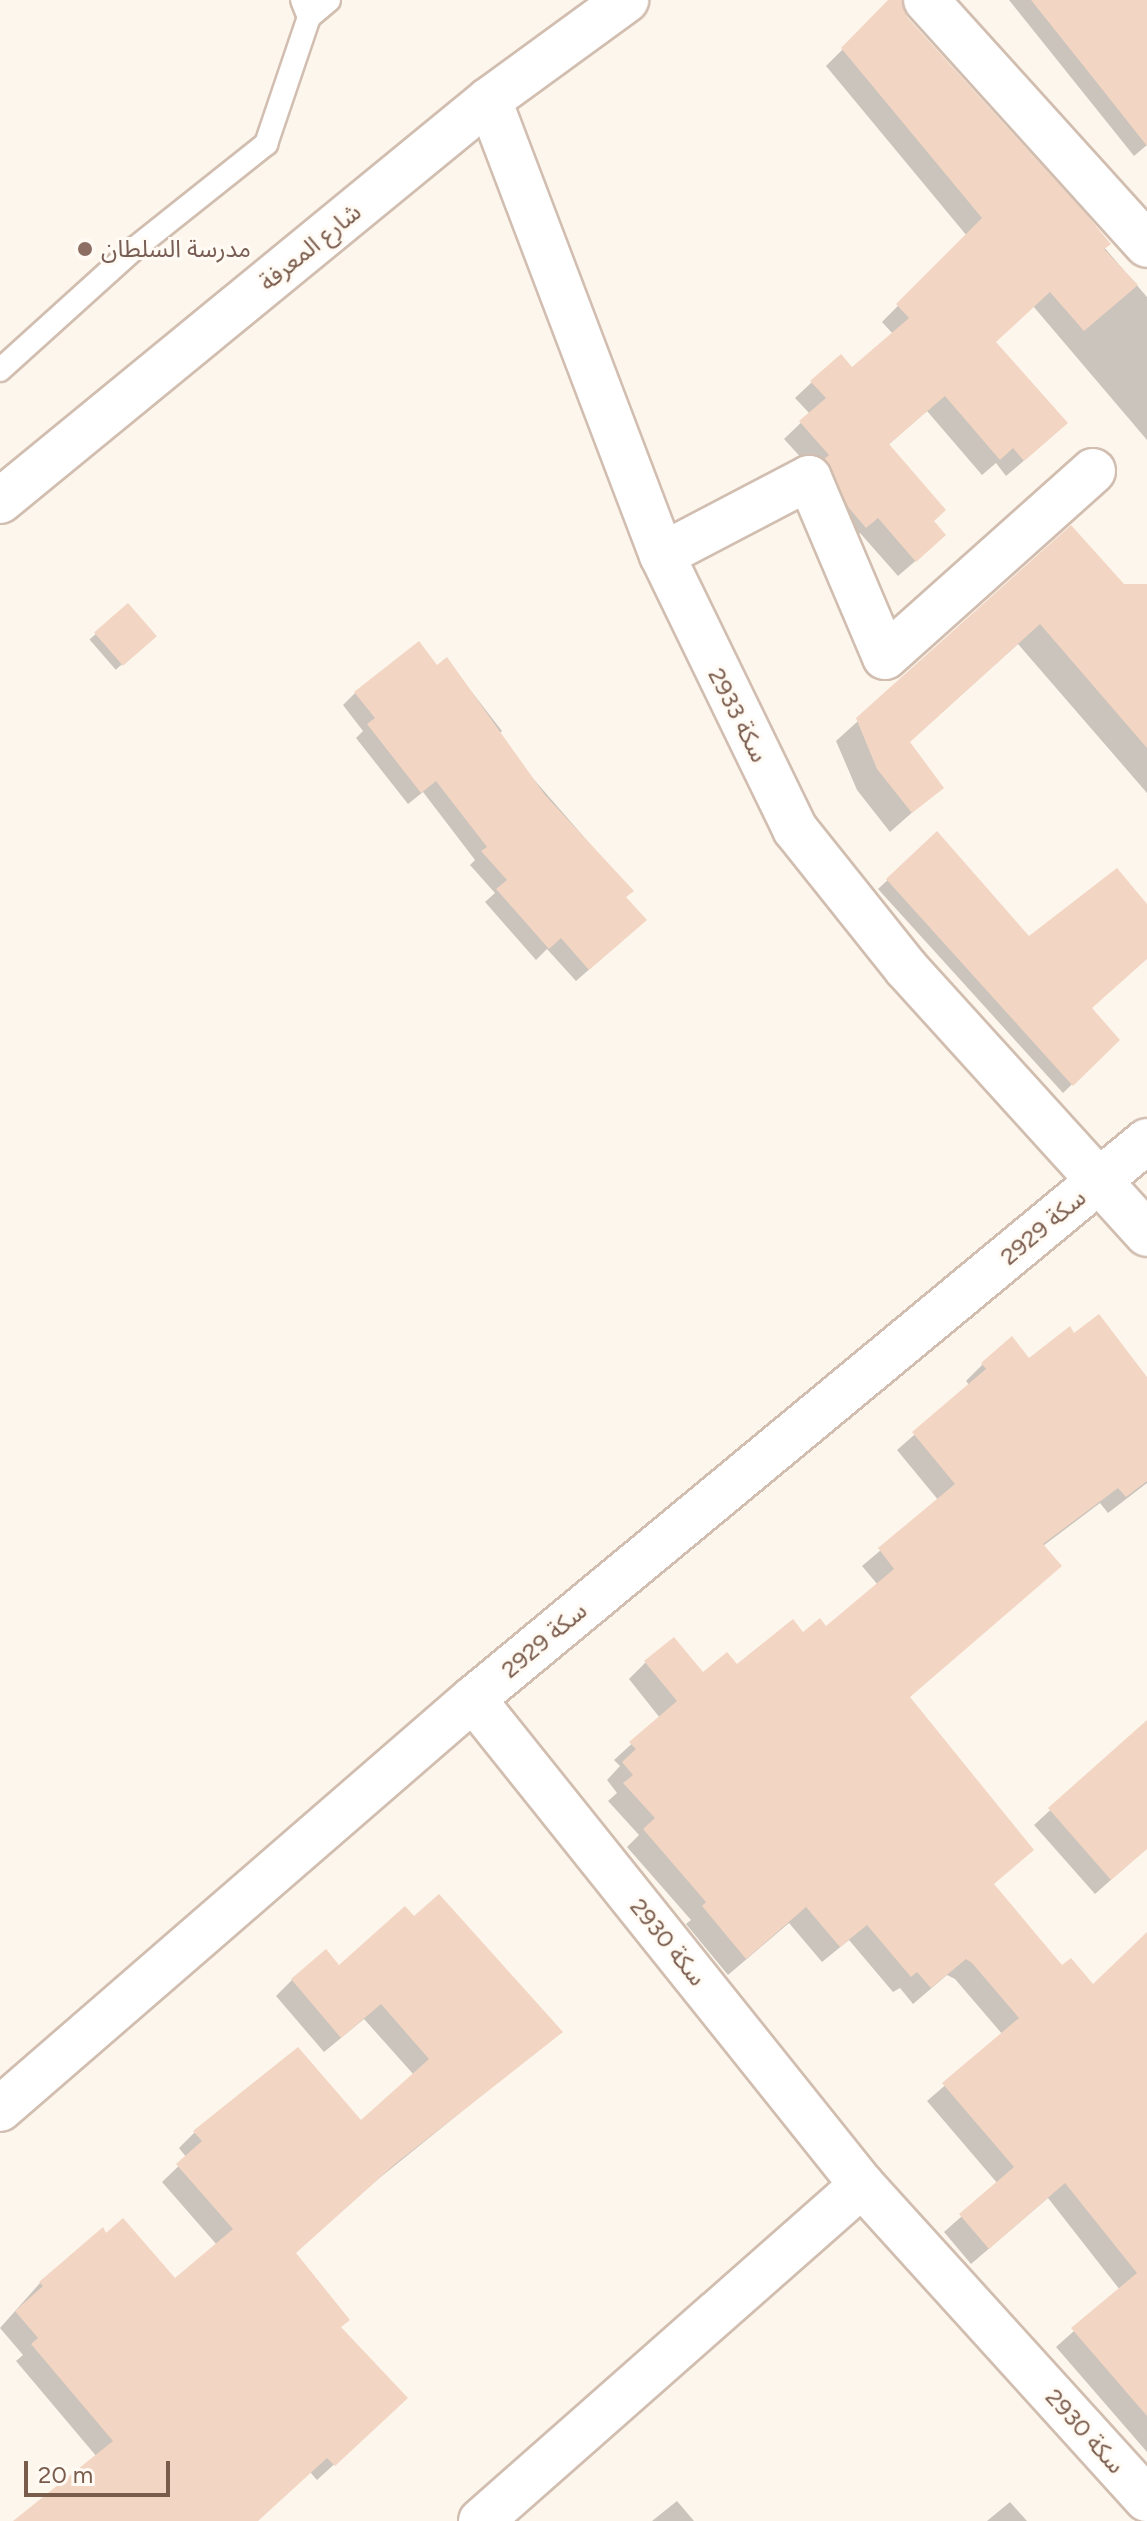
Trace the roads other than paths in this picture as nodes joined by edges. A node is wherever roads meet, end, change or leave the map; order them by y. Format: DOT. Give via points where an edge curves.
graph roads {
  1 [pos="329,0"];
  2 [pos="626,0"];
  3 [pos="926,0"];
  4 [pos="306,9"];
  5 [pos="489,100"];
  6 [pos="1147,245"];
  7 [pos="0,370"];
  8 [pos="1093,471"];
  9 [pos="0,501"];
  10 [pos="662,555"];
  11 [pos="1147,1141"];
  12 [pos="1097,1183"];
  13 [pos="1147,1234"];
  14 [pos="473,1699"];
  15 [pos="0,2109"];
  16 [pos="862,2185"];
  17 [pos="1147,2499"];
  18 [pos="481,2521"];
  1 -- 4 [label="lane"];
  2 -- 5 [label="street, شارع المعرفة"];
  3 -- 6 [label="street"];
  4 -- 7 [label="lane" via="266,144 134,249"];
  5 -- 9 [label="street, شارع المعرفة"];
  5 -- 10 [label="street, سكة 2933"];
  8 -- 10 [label="street" via="885,657 809,478"];
  10 -- 12 [label="street, سكة 2933" via="795,829 906,968"];
  11 -- 12 [label="street, سكة 2929"];
  12 -- 13 [label="street, سكة 2933"];
  12 -- 14 [label="street, سكة 2929"];
  14 -- 15 [label="street, سكة 2929"];
  14 -- 16 [label="street, سكة 2930"];
  16 -- 17 [label="street, سكة 2930"];
  16 -- 18 [label="street"];
}
